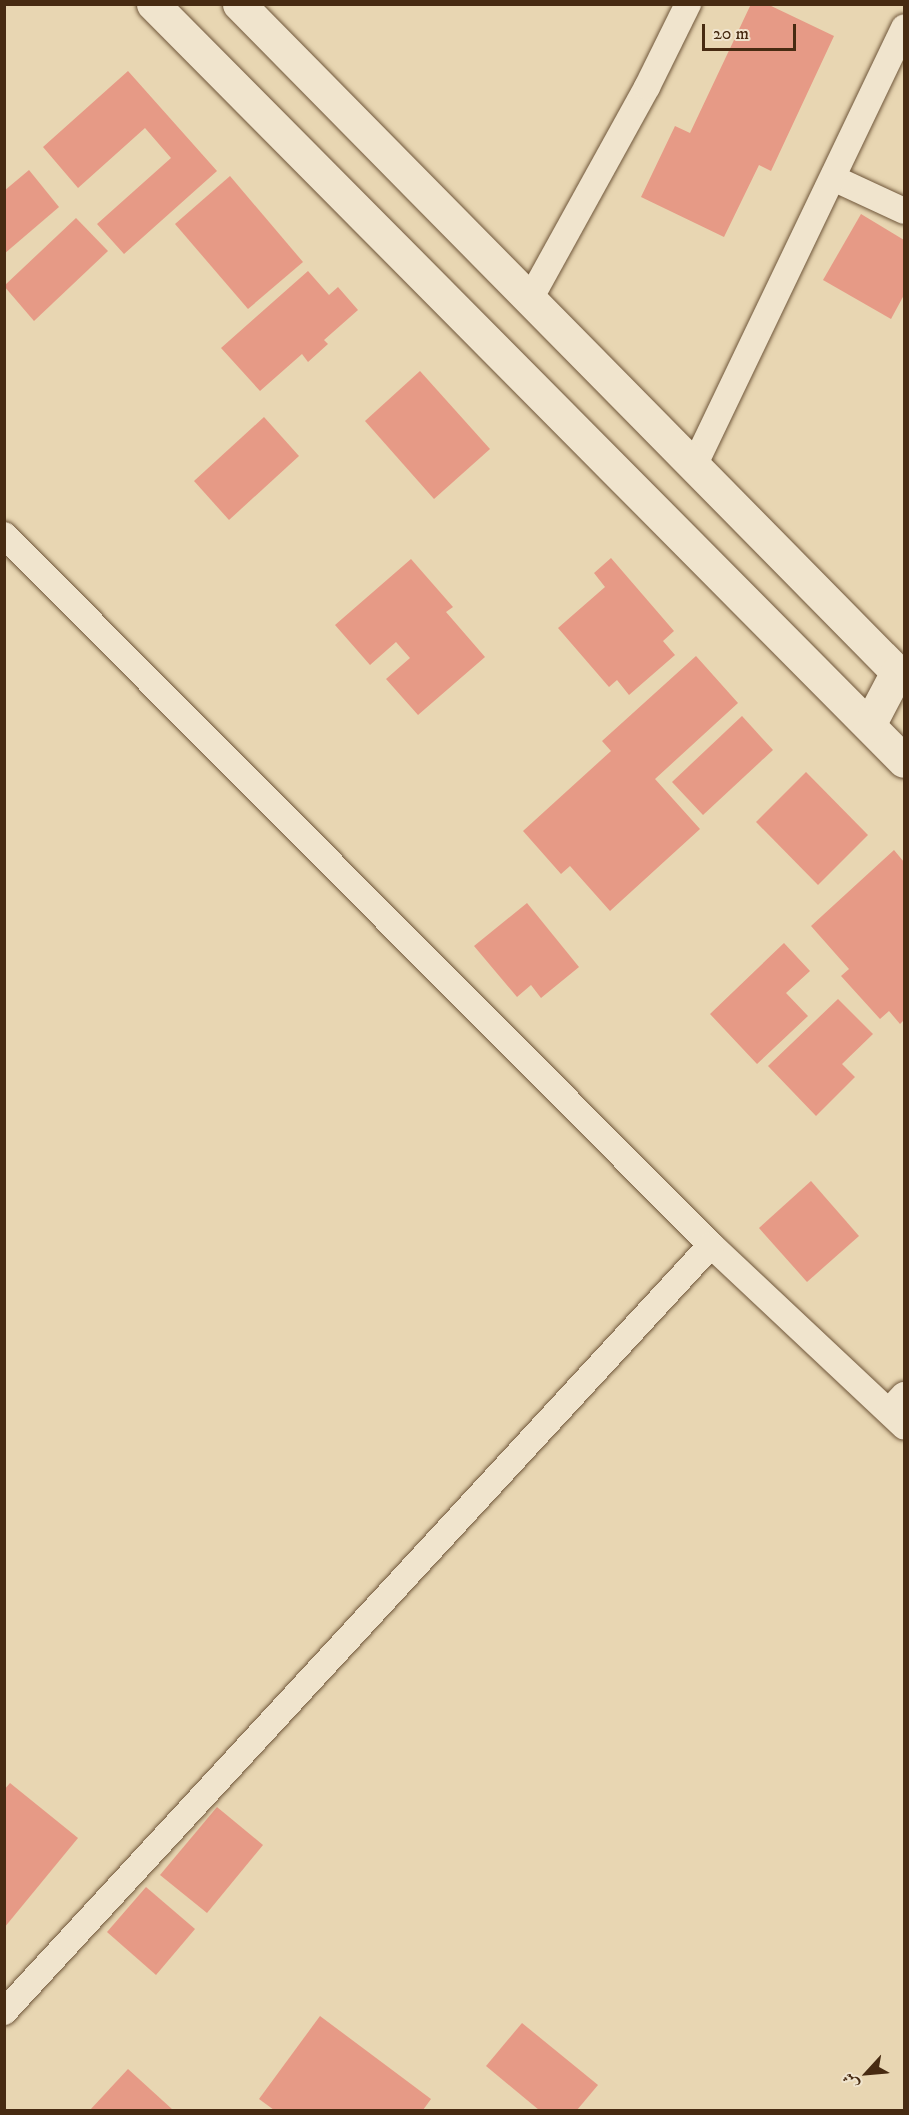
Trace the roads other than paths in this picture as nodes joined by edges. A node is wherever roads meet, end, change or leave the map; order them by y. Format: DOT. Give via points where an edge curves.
graph roads {
  1 [pos="153,4"];
  2 [pos="239,4"];
  3 [pos="688,4"];
  4 [pos="904,28"];
  5 [pos="833,178"];
  6 [pos="904,211"];
  7 [pos="530,299"];
  8 [pos="695,464"];
  9 [pos="4,535"];
  10 [pos="901,675"];
  11 [pos="869,726"];
  12 [pos="904,761"];
  13 [pos="711,1245"];
  14 [pos="899,1411"];
  15 [pos="4,2013"];
  1 -- 11 [label="street"];
  2 -- 7 [label="street"];
  3 -- 7 [label="street" via="647,87"];
  4 -- 5 [label="street"];
  5 -- 6 [label="street"];
  5 -- 8 [label="street"];
  7 -- 8 [label="street"];
  8 -- 10 [label="street"];
  9 -- 13 [label="street"];
  10 -- 11 [label="street"];
  11 -- 12 [label="street"];
  13 -- 14 [label="street"];
  13 -- 15 [label="street"];
}
